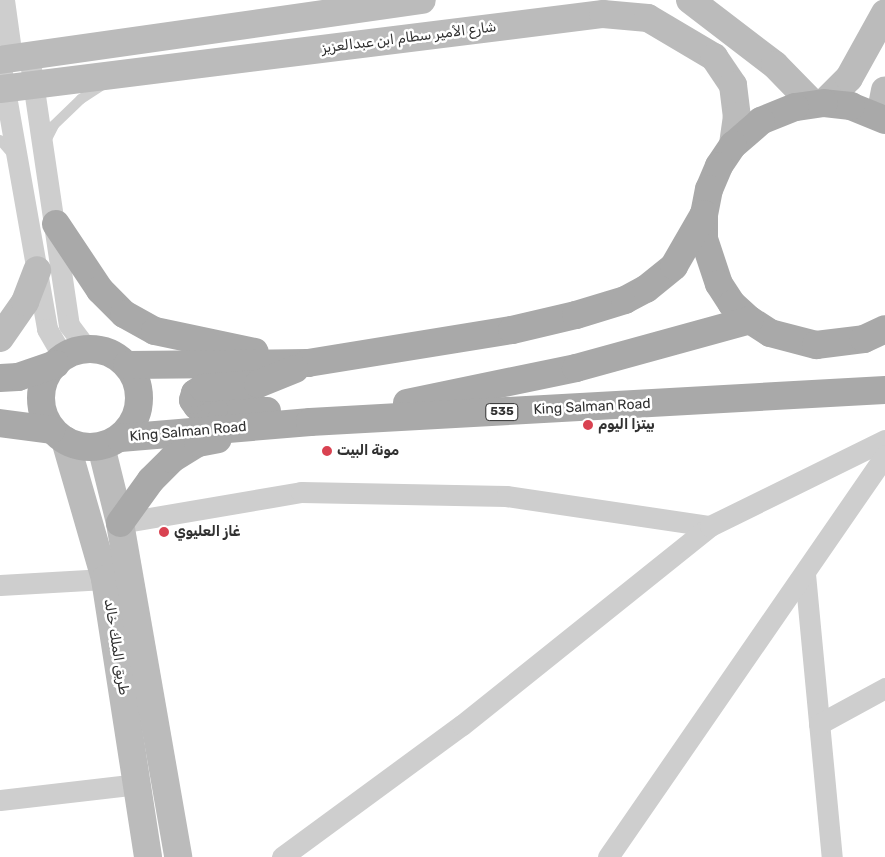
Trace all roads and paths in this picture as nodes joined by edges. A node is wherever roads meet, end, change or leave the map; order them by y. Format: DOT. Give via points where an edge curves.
graph roads {
  1 [pos="4,0"];
  2 [pos="422,0"];
  3 [pos="690,0"];
  4 [pos="376,3"];
  5 [pos="613,7"];
  6 [pos="885,13"];
  7 [pos="10,58"];
  8 [pos="121,73"];
  9 [pos="33,85"];
  10 [pos="2,89"];
  11 [pos="818,103"];
  12 [pos="883,109"];
  13 [pos="0,140"];
  14 [pos="733,145"];
  15 [pos="43,147"];
  16 [pos="17,159"];
  17 [pos="704,214"];
  18 [pos="56,224"];
  19 [pos="37,270"];
  20 [pos="750,320"];
  21 [pos="885,329"];
  22 [pos="0,338"];
  23 [pos="854,341"];
  24 [pos="885,343"];
  25 [pos="69,357"];
  26 [pos="308,363"];
  27 [pos="127,365"];
  28 [pos="0,378"];
  29 [pos="885,390"];
  30 [pos="310,422"];
  31 [pos="0,423"];
  32 [pos="58,435"];
  33 [pos="885,440"];
  34 [pos="110,442"];
  35 [pos="885,455"];
  36 [pos="120,523"];
  37 [pos="710,526"];
  38 [pos="805,574"];
  39 [pos="105,579"];
  40 [pos="0,585"];
  41 [pos="885,688"];
  42 [pos="819,724"];
  43 [pos="138,784"];
  44 [pos="0,800"];
  45 [pos="148,857"];
  46 [pos="178,857"];
  47 [pos="282,857"];
  48 [pos="608,857"];
  49 [pos="832,857"];
  1 -- 7 [label="street"];
  2 -- 4 [label="street"];
  3 -- 11 [label="street"];
  4 -- 7 [label="street"];
  5 -- 8 [label="street, شارع الأمير سطام ابن عبدالعزيز"];
  5 -- 14 [label="street, شارع الأمير سطام ابن عبدالعزيز" via="648,18 714,57 733,85 737,116"];
  6 -- 11 [label="street" via="849,78"];
  7 -- 9 [label="street"];
  7 -- 10 [label="street"];
  8 -- 9 [label="street, شارع الأمير سطام ابن عبدالعزيز"];
  8 -- 15 [label="lane" via="81,99 54,125"];
  9 -- 10 [label="street, شارع الأمير سطام ابن عبدالعزيز"];
  9 -- 15 [label="street"];
  10 -- 16 [label="street"];
  11 -- 12 [label="main road"];
  11 -- 14 [label="main road" via="769,117"];
  13 -- 16 [label="lane"];
  14 -- 17 [label="main road" via="709,189"];
  15 -- 18 [label="street"];
  16 -- 19 [label="street"];
  17 -- 20 [label="main road" via="704,238 719,284 732,304"];
  17 -- 26 [label="main road" via="674,266 646,290 625,300 512,330"];
  18 -- 25 [label="street" via="69,325"];
  18 -- 26 [label="main road" via="100,290 124,314 155,331"];
  19 -- 22 [label="street" via="25,302"];
  19 -- 25 [label="street" via="47,329"];
  20 -- 23 [label="main road" via="792,341 816,345"];
  20 -- 30 [label="main road" via="525,380"];
  21 -- 23 [label="main road"];
  23 -- 24 [label="main road"];
  25 -- 27 [label="main road" via="108,353"];
  25 -- 28 [label="main road" via="18,377"];
  25 -- 32 [label="main road" via="47,375 42,396 45,417"];
  26 -- 27 [label="main road"];
  26 -- 30 [label="main road" via="258,384 203,388 195,393 193,400 197,406 261,410"];
  27 -- 34 [label="main road" via="136,379 138,411 131,426"];
  29 -- 30 [label="main road, King Salman Road / 535"];
  30 -- 34 [label="main road, King Salman Road / 535"];
  30 -- 36 [label="main road" via="198,443 172,459 151,480"];
  31 -- 32 [label="main road"];
  32 -- 34 [label="main road" via="76,446"];
  32 -- 39 [label="street, طريق الملك خالد"];
  33 -- 37 [label="street"];
  34 -- 36 [label="street, طريق الملك خالد"];
  35 -- 38 [label="street"];
  36 -- 37 [label="street" via="302,492 506,496"];
  36 -- 46 [label="street, طريق الملك خالد"];
  37 -- 47 [label="street" via="462,725"];
  38 -- 42 [label="street"];
  38 -- 48 [label="street"];
  39 -- 40 [label="street"];
  39 -- 43 [label="street, طريق الملك خالد"];
  41 -- 42 [label="street"];
  42 -- 49 [label="street"];
  43 -- 44 [label="street"];
  43 -- 45 [label="street, طريق الملك خالد"];
}
